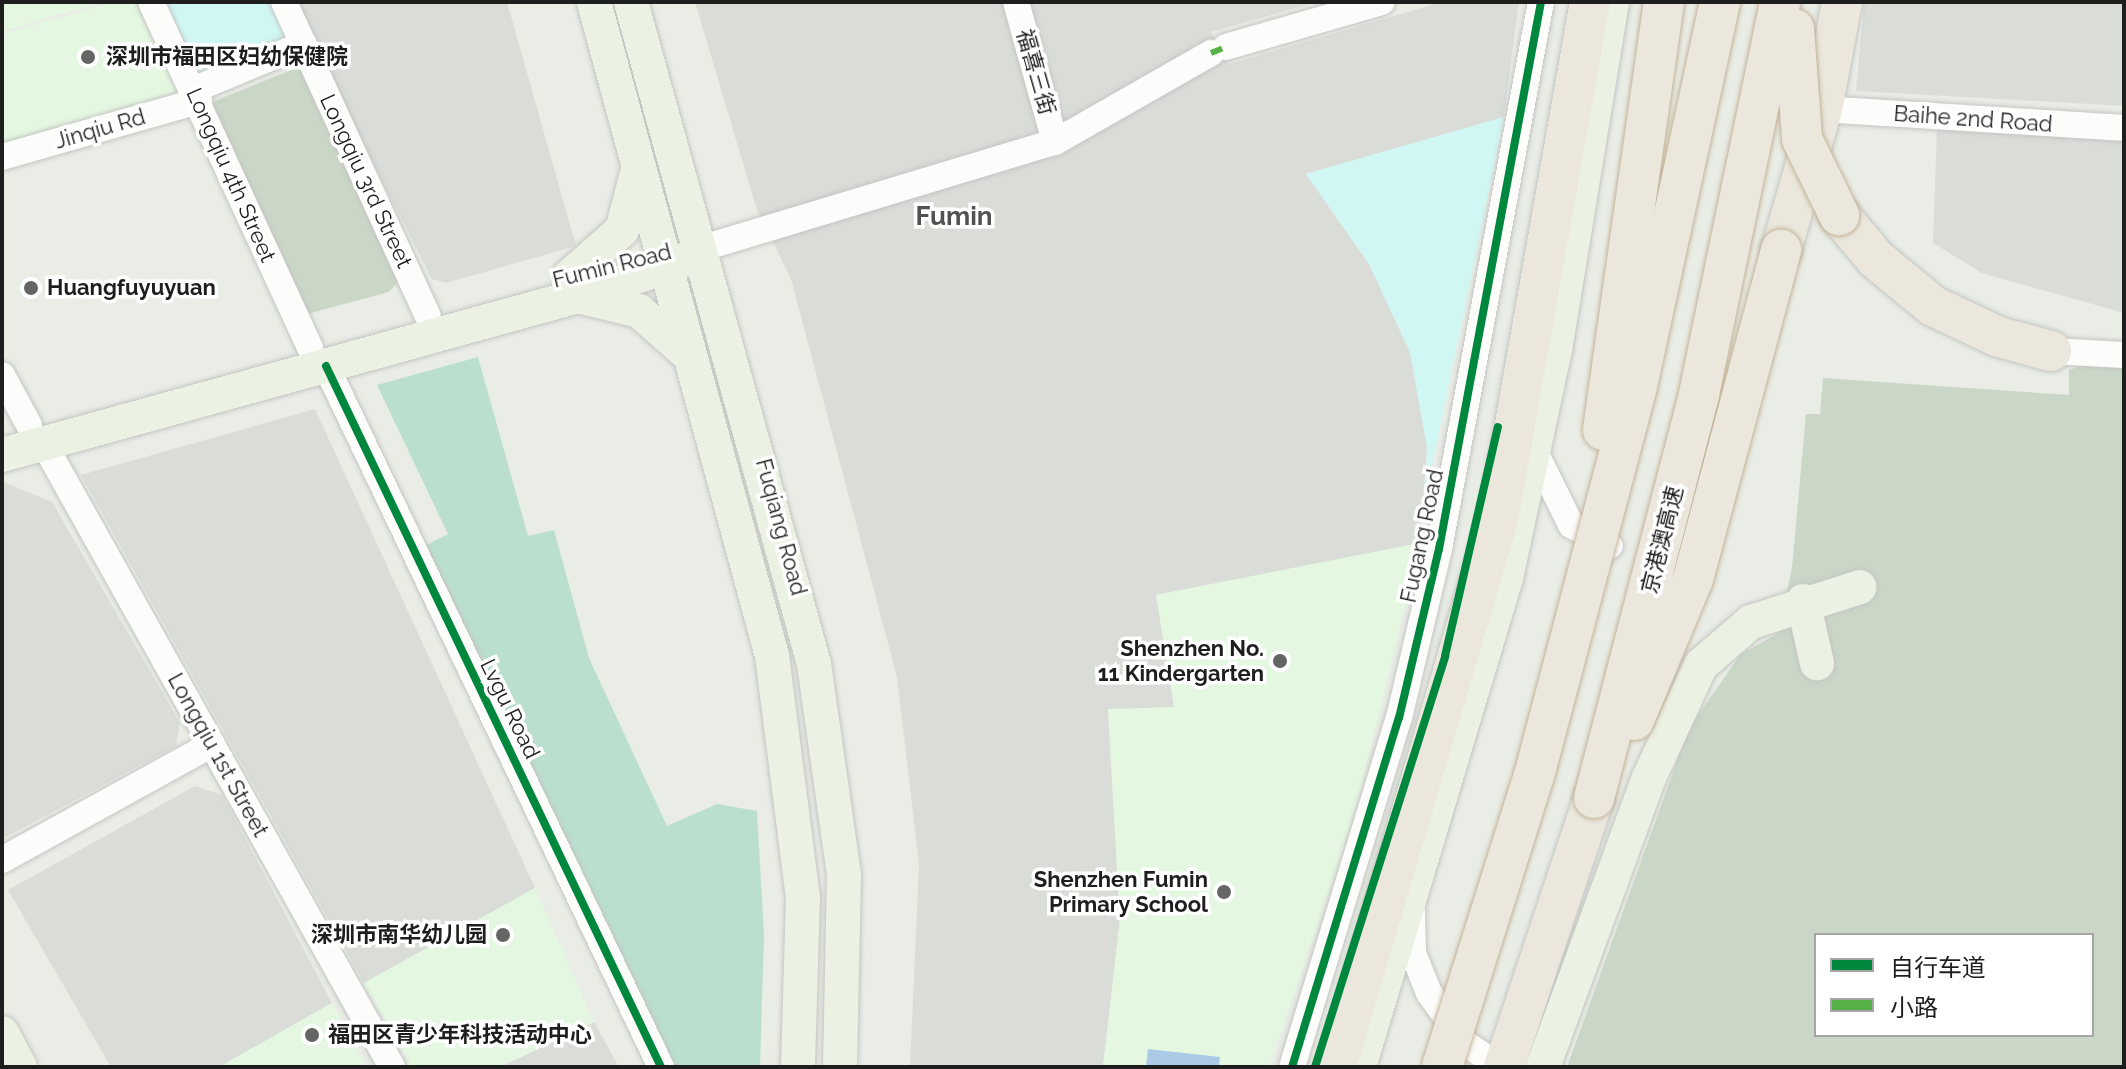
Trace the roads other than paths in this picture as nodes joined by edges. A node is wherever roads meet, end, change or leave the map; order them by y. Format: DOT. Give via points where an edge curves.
graph roads {
  1 [pos="151,2"];
  2 [pos="284,2"];
  3 [pos="594,2"];
  4 [pos="631,2"];
  5 [pos="1016,2"];
  6 [pos="1382,2"];
  7 [pos="1541,2"];
  8 [pos="1590,2"];
  9 [pos="1612,2"];
  10 [pos="1664,2"];
  11 [pos="1720,2"];
  12 [pos="1780,2"];
  13 [pos="1795,2"];
  14 [pos="1842,2"];
  15 [pos="304,44"];
  16 [pos="196,96"];
  17 [pos="1822,109"];
  18 [pos="2124,128"];
  19 [pos="1055,142"];
  20 [pos="2,157"];
  21 [pos="638,158"];
  22 [pos="703,248"];
  23 [pos="666,259"];
  24 [pos="570,287"];
  25 [pos="428,316"];
  26 [pos="2051,351"];
  27 [pos="2124,355"];
  28 [pos="318,357"];
  29 [pos="695,365"];
  30 [pos="2,375"];
  31 [pos="25,434"];
  32 [pos="1534,450"];
  33 [pos="2,455"];
  34 [pos="1614,547"];
  35 [pos="1860,587"];
  36 [pos="1803,601"];
  37 [pos="1574,628"];
  38 [pos="1817,663"];
  39 [pos="212,744"];
  40 [pos="1594,798"];
  41 [pos="2,860"];
  42 [pos="1412,908"];
  43 [pos="2,1033"];
  44 [pos="20,1067"];
  45 [pos="392,1067"];
  46 [pos="661,1067"];
  47 [pos="798,1067"];
  48 [pos="840,1067"];
  49 [pos="1292,1067"];
  50 [pos="1336,1067"];
  51 [pos="1359,1067"];
  52 [pos="1442,1067"];
  53 [pos="1503,1067"];
  54 [pos="1543,1067"];
  1 -- 16 [label="street, Longqiu 4th Street"];
  2 -- 15 [label="street, Longqiu 3rd Street"];
  3 -- 21 [label="main road, Fuqiang Road"];
  4 -- 22 [label="main road, Fuqiang Road"];
  5 -- 19 [label="street, 福喜三街"];
  6 -- 19 [label="street" via="1219,50"];
  7 -- 49 [label="street, Fugang Road" via="1439,549 1399,718"];
  8 -- 50 [label="highway" via="1498,520"];
  9 -- 32 [label="main road"];
  10 -- 37 [label="highway, bridge"];
  11 -- 37 [label="highway, bridge" via="1637,386"];
  12 -- 40 [label="highway, 京港澳高速, bridge" via="1699,394"];
  13 -- 26 [label="highway, bridge" via="1800,129 1839,215 1876,259 1933,306 1999,337"];
  14 -- 17 [label="highway"];
  15 -- 16 [label="street, Jinqiu Rd"];
  15 -- 25 [label="street, Longqiu 3rd Street"];
  16 -- 20 [label="street, Jinqiu Rd"];
  16 -- 28 [label="street, Longqiu 4th Street"];
  17 -- 18 [label="street, Baihe 2nd Road"];
  17 -- 40 [label="highway, bridge" via="1684,609"];
  19 -- 22 [label="street"];
  21 -- 23 [label="main road, Fuqiang Road"];
  21 -- 24 [label="main road" via="633,209 622,230"];
  22 -- 23 [label="main road, Fumin Road"];
  22 -- 48 [label="main road, Fuqiang Road" via="784,536 825,720 844,875"];
  23 -- 24 [label="main road, Fumin Road"];
  23 -- 29 [label="main road, Fuqiang Road"];
  24 -- 25 [label="main road, Fumin Road"];
  24 -- 28 [label="main road, Fumin Road"];
  24 -- 29 [label="main road" via="639,311 682,344"];
  25 -- 28 [label="main road, Fumin Road"];
  26 -- 27 [label="street"];
  28 -- 31 [label="main road, Fumin Road"];
  28 -- 46 [label="street, Lvgu Road"];
  29 -- 47 [label="main road, Fuqiang Road" via="752,564 786,729 803,897"];
  30 -- 31 [label="street, Longqiu 1st Street"];
  31 -- 33 [label="main road, Fumin Road"];
  31 -- 39 [label="street, Longqiu 1st Street"];
  32 -- 34 [label="street" via="1571,525"];
  32 -- 42 [label="main road"];
  35 -- 36 [label="main road"];
  36 -- 38 [label="main road"];
  36 -- 54 [label="main road" via="1751,622 1715,647 1672,721"];
  37 -- 52 [label="highway, bridge"];
  39 -- 41 [label="street"];
  39 -- 45 [label="street, Longqiu 1st Street"];
  40 -- 53 [label="highway, 京港澳高速"];
  42 -- 51 [label="main road"];
  42 -- 53 [label="street" via="1413,953 1429,993 1466,1044"];
  43 -- 44 [label="main road"];
}
